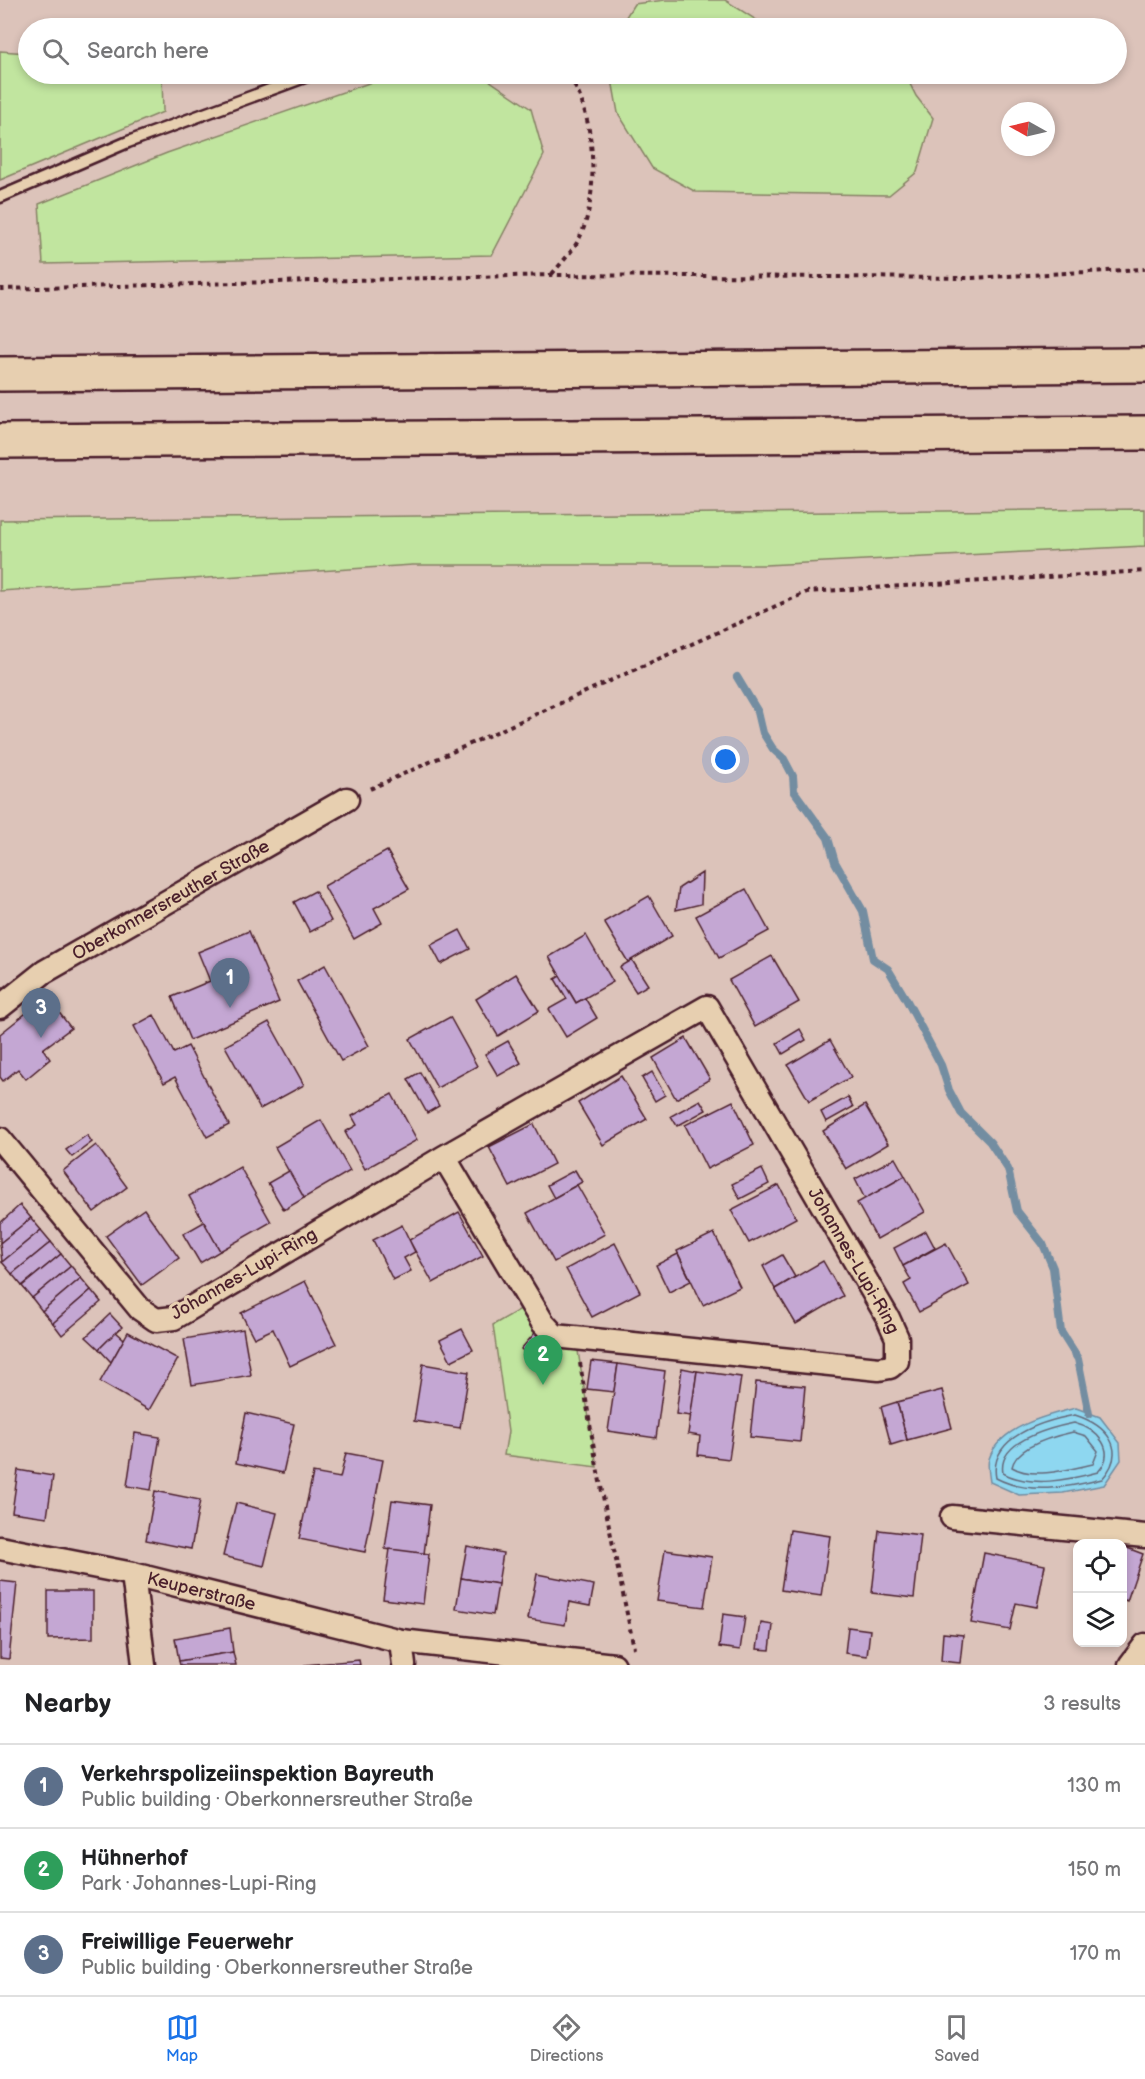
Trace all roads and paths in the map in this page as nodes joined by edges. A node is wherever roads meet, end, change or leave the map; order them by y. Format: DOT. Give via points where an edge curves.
graph roads {
  1 [pos="286,84"];
  2 [pos="575,84"];
  3 [pos="0,197"];
  4 [pos="1145,269"];
  5 [pos="551,275"];
  6 [pos="0,289"];
  7 [pos="1145,365"];
  8 [pos="0,374"];
  9 [pos="1145,433"];
  10 [pos="0,441"];
  11 [pos="1145,571"];
  12 [pos="347,799"];
  13 [pos="0,1007"];
  14 [pos="0,1139"];
  15 [pos="444,1157"];
  16 [pos="576,1339"];
  17 [pos="952,1517"];
  18 [pos="1145,1536"];
  19 [pos="0,1548"];
  20 [pos="133,1574"];
  21 [pos="401,1641"];
  22 [pos="1145,1645"];
  23 [pos="635,1654"];
  24 [pos="144,1665"];
  25 [pos="404,1665"];
  26 [pos="614,1665"];
  27 [pos="1130,1665"];
  1 -- 3 [label="lane" via="128,142"];
  2 -- 5 [label="path" via="587,118 592,158 590,208 579,239"];
  4 -- 5 [label="path" via="970,278"];
  5 -- 6 [label="path"];
  7 -- 8 [label="highway"];
  9 -- 10 [label="highway"];
  11 -- 12 [label="path" via="807,592"];
  12 -- 13 [label="street, Oberkonnersreuther Straße" via="44,972"];
  14 -- 15 [label="street, Johannes-Lupi-Ring" via="140,1309 156,1320 174,1318"];
  15 -- 16 [label="street, Johannes-Lupi-Ring" via="543,1323 555,1335"];
  15 -- 16 [label="street, Johannes-Lupi-Ring" via="707,1007 888,1318 899,1350 897,1361 879,1369"];
  16 -- 23 [label="path"];
  17 -- 18 [label="street"];
  19 -- 20 [label="street, Keuperstraße"];
  20 -- 21 [label="street, Keuperstraße"];
  20 -- 24 [label="street"];
  21 -- 25 [label="street"];
  21 -- 26 [label="street, Keuperstraße"];
  22 -- 27 [label="street"];
}
